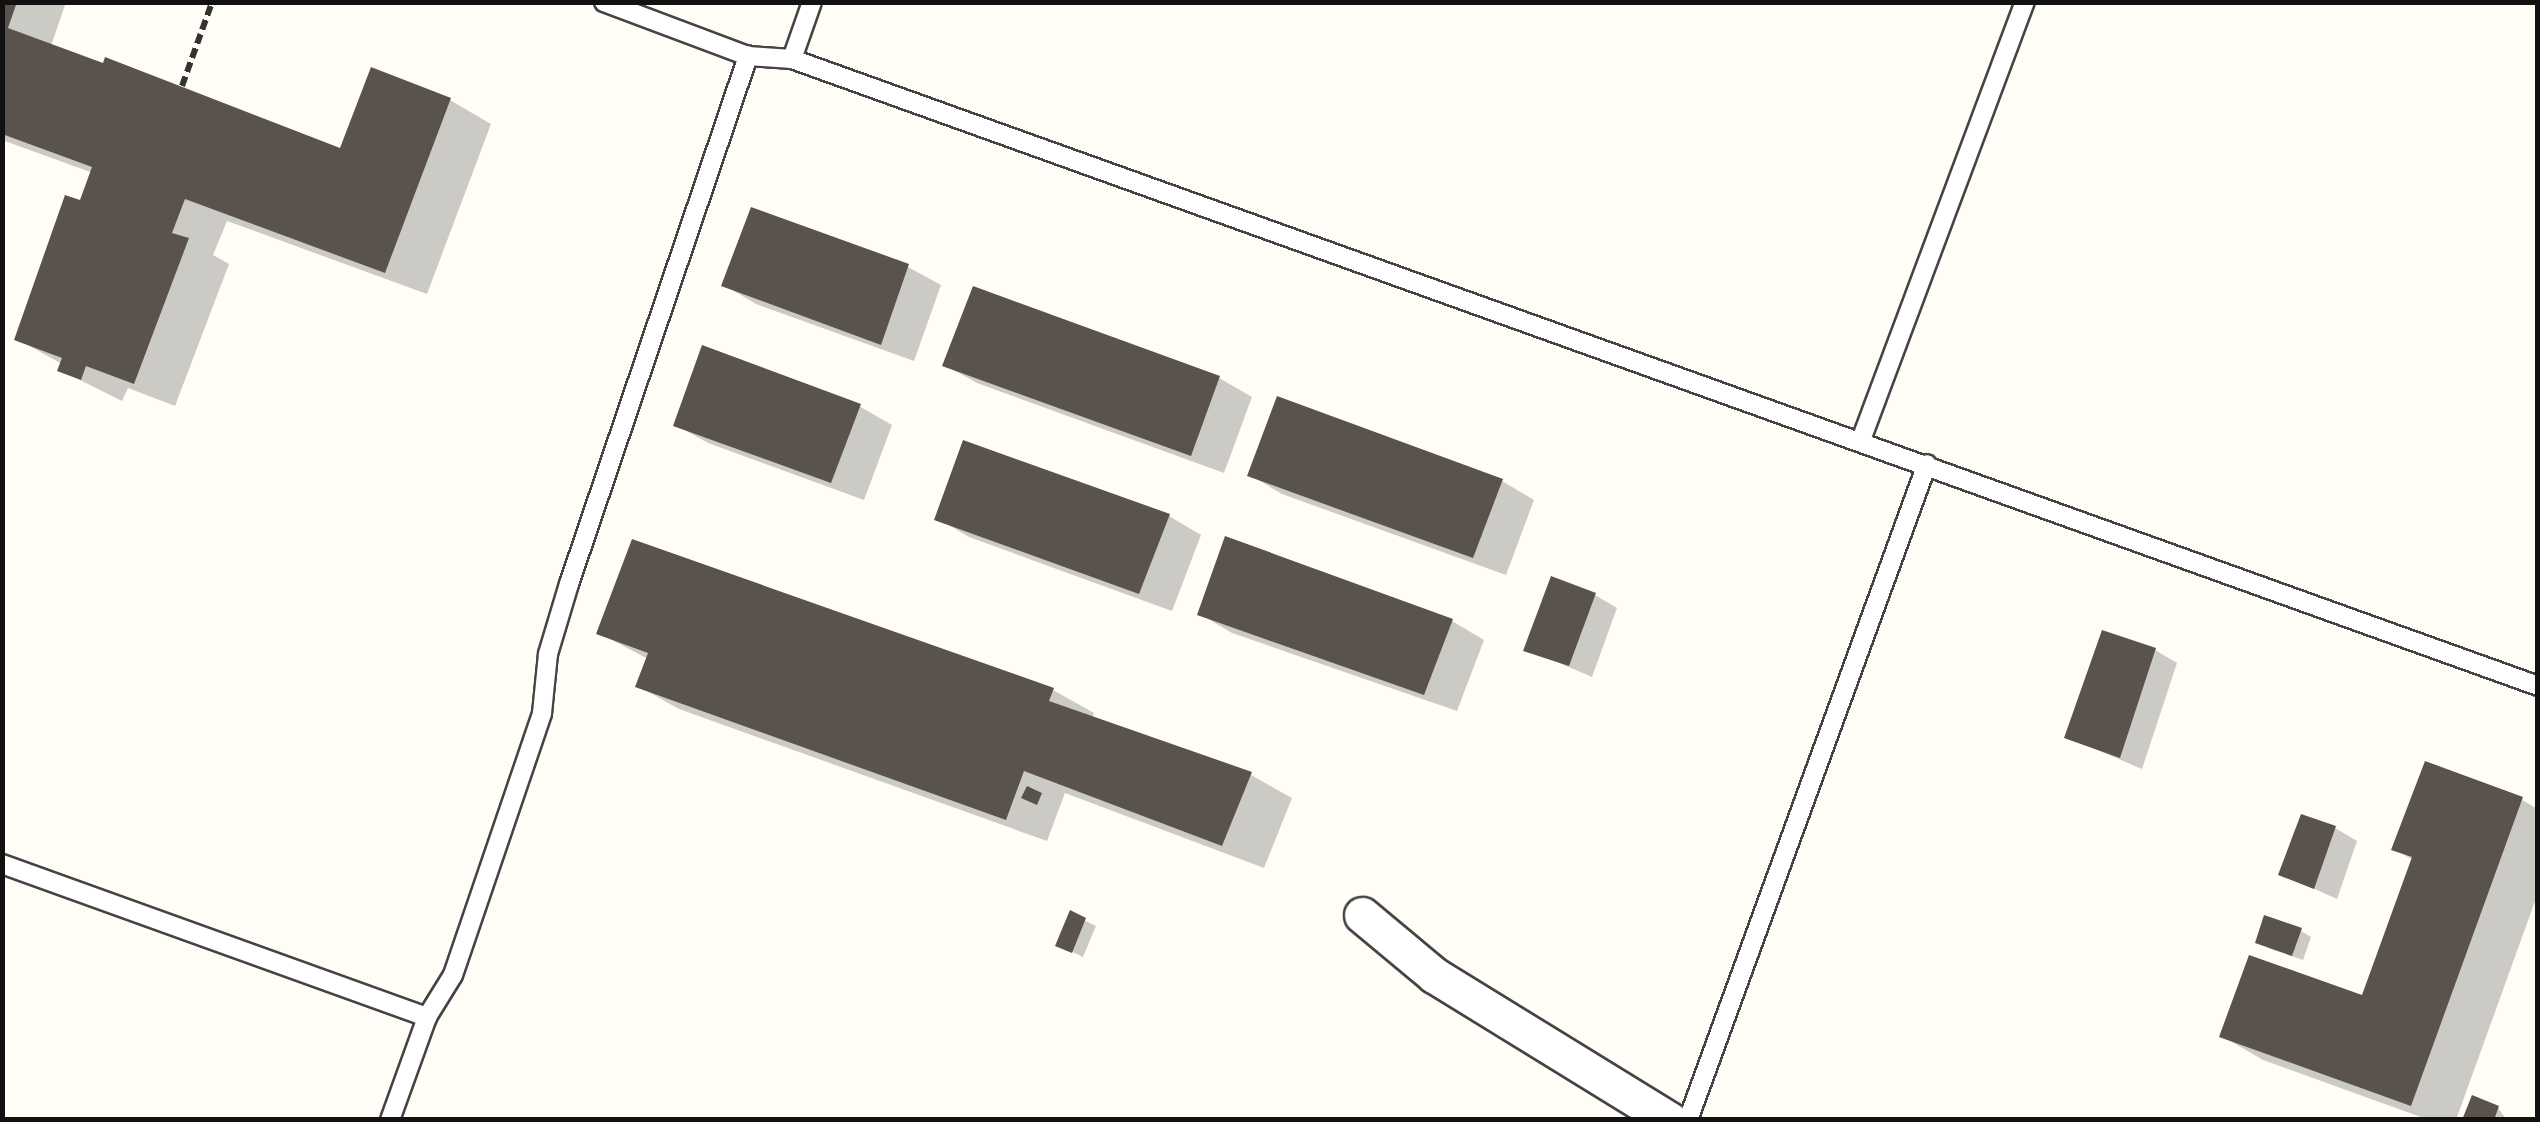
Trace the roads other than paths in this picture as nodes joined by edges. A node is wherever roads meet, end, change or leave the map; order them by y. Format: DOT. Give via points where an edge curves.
graph roads {
  1 [pos="604,2"];
  2 [pos="812,2"];
  3 [pos="2026,2"];
  4 [pos="748,56"];
  5 [pos="792,59"];
  6 [pos="1861,440"];
  7 [pos="1927,464"];
  8 [pos="2538,686"];
  9 [pos="2,864"];
  10 [pos="1362,916"];
  11 [pos="427,1017"];
  12 [pos="390,1120"];
  13 [pos="1670,1120"];
  14 [pos="1688,1120"];
  1 -- 4 [label="lane"];
  2 -- 5 [label="lane"];
  3 -- 6 [label="lane"];
  4 -- 5 [label="lane"];
  4 -- 11 [label="lane" via="569,584 548,654 542,713 453,975"];
  5 -- 6 [label="lane"];
  6 -- 7 [label="lane"];
  7 -- 8 [label="lane"];
  7 -- 14 [label="lane"];
  9 -- 11 [label="lane"];
  10 -- 13 [label="street" via="1434,976"];
  11 -- 12 [label="lane"];
}
